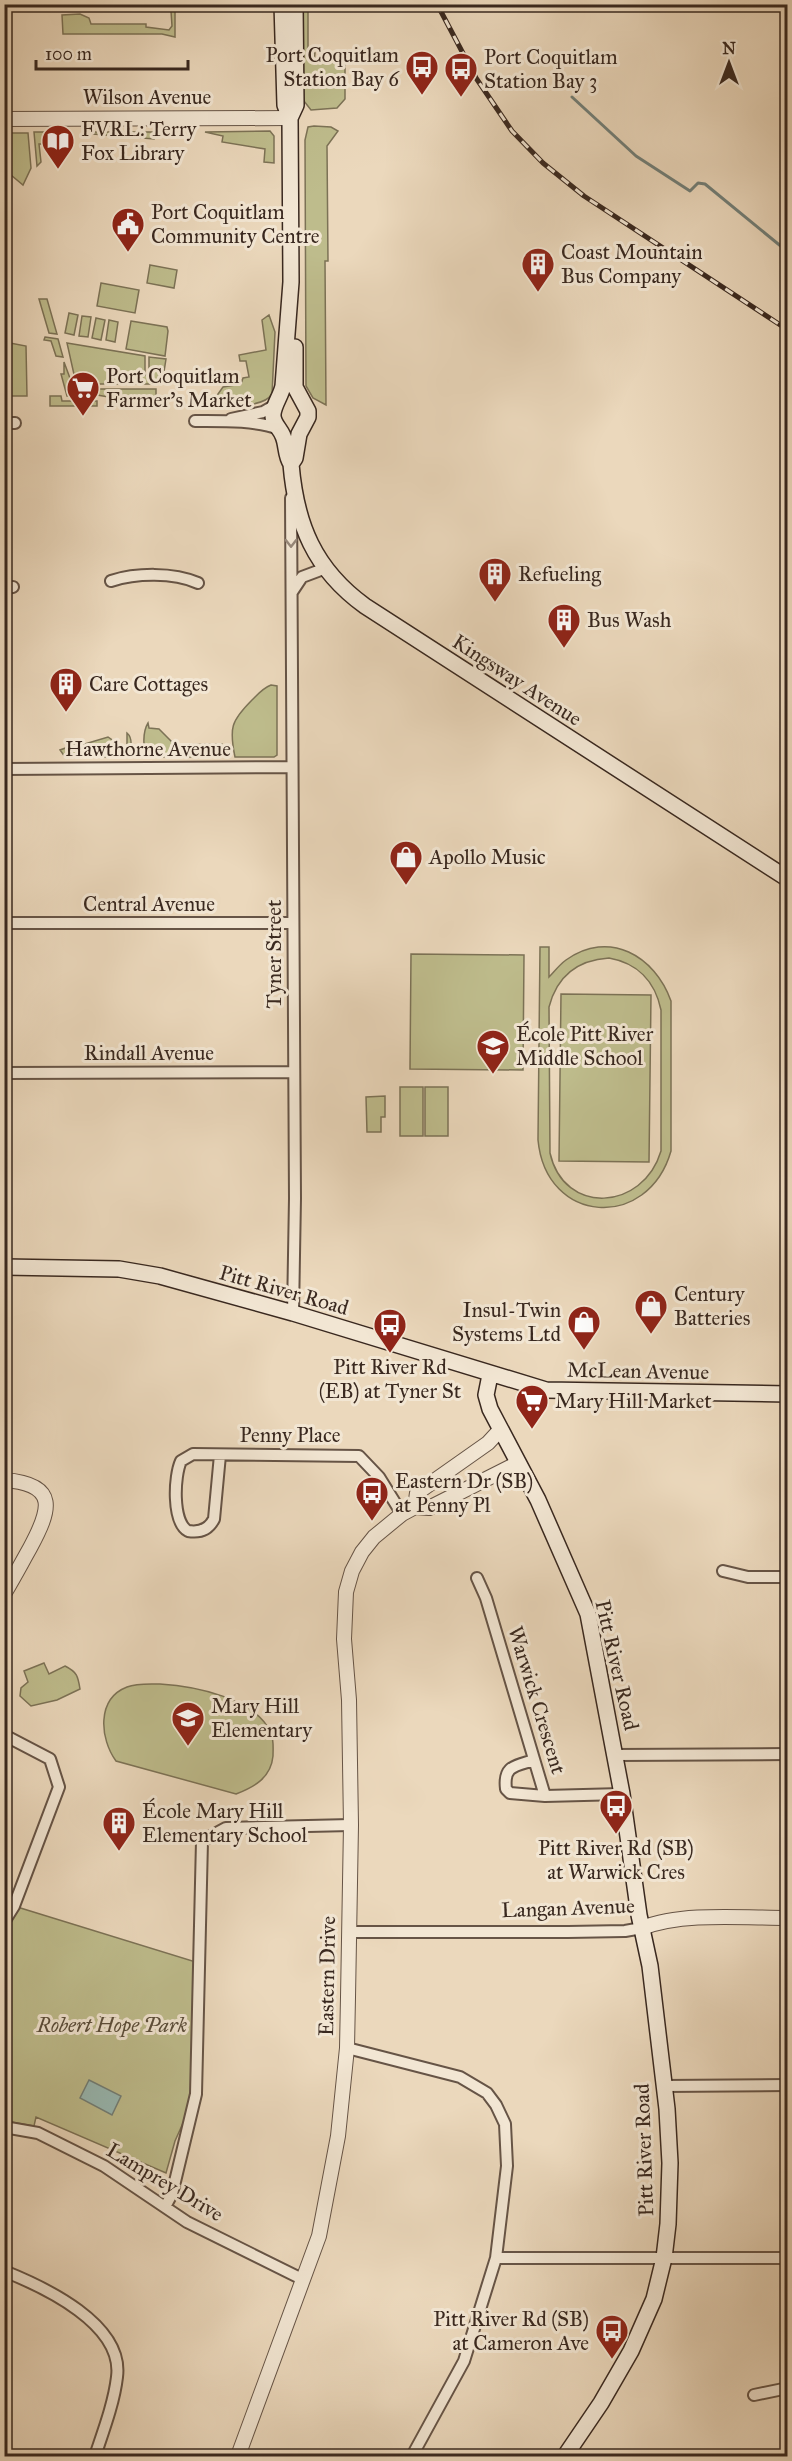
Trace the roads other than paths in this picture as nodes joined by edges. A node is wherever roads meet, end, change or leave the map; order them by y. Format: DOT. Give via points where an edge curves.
graph roads {
  1 [pos="282,4"];
  2 [pos="295,4"];
  3 [pos="290,118"];
  4 [pos="4,119"];
  5 [pos="291,282"];
  6 [pos="301,401"];
  7 [pos="278,403"];
  8 [pos="195,421"];
  9 [pos="225,421"];
  10 [pos="303,428"];
  11 [pos="280,429"];
  12 [pos="291,464"];
  13 [pos="326,568"];
  14 [pos="111,581"];
  15 [pos="198,583"];
  16 [pos="291,595"];
  17 [pos="292,767"];
  18 [pos="4,769"];
  19 [pos="788,879"];
  20 [pos="4,923"];
  21 [pos="293,923"];
  22 [pos="293,1072"];
  23 [pos="4,1073"];
  24 [pos="4,1267"];
  25 [pos="293,1313"];
  26 [pos="490,1375"];
  27 [pos="788,1394"];
  28 [pos="500,1430"];
  29 [pos="220,1455"];
  30 [pos="518,1462"];
  31 [pos="4,1480"];
  32 [pos="408,1511"];
  33 [pos="723,1571"];
  34 [pos="788,1577"];
  35 [pos="477,1578"];
  36 [pos="4,1594"];
  37 [pos="4,1735"];
  38 [pos="788,1754"];
  39 [pos="615,1755"];
  40 [pos="534,1760"];
  41 [pos="622,1794"];
  42 [pos="545,1796"];
  43 [pos="351,1825"];
  44 [pos="788,1918"];
  45 [pos="4,1922"];
  46 [pos="642,1928"];
  47 [pos="349,1932"];
  48 [pos="346,2048"];
  49 [pos="788,2085"];
  50 [pos="664,2086"];
  51 [pos="4,2127"];
  52 [pos="165,2207"];
  53 [pos="496,2258"];
  54 [pos="664,2258"];
  55 [pos="788,2258"];
  56 [pos="4,2271"];
  57 [pos="302,2279"];
  58 [pos="788,2388"];
  59 [pos="754,2395"];
  60 [pos="95,2457"];
  61 [pos="238,2457"];
  62 [pos="412,2457"];
  63 [pos="565,2457"];
  1 -- 3 [label="main road, Kingsway Avenue" via="285,105"];
  2 -- 3 [label="main road, Kingsway Avenue" via="296,105"];
  3 -- 4 [label="street, Wilson Avenue"];
  3 -- 5 [label="main road, Kingsway Avenue"];
  5 -- 6 [label="main road, Kingsway Avenue" via="295,384"];
  5 -- 7 [label="main road, Kingsway Avenue" via="283,386"];
  6 -- 7 [label="main road" via="290,398"];
  6 -- 10 [label="main road, Kingsway Avenue" via="308,411"];
  7 -- 9 [label="street" via="263,412"];
  7 -- 11 [label="main road, Kingsway Avenue" via="273,419"];
  8 -- 9 [label="street"];
  9 -- 11 [label="street"];
  10 -- 11 [label="main road" via="291,433"];
  10 -- 12 [label="main road, Kingsway Avenue"];
  11 -- 12 [label="main road, Kingsway Avenue"];
  12 -- 13 [label="main road, Kingsway Avenue" via="301,523"];
  12 -- 16 [label="street, Tyner Street, one-way"];
  13 -- 16 [label="street" via="302,577"];
  13 -- 19 [label="main road, Kingsway Avenue" via="364,606"];
  14 -- 15 [label="street" via="164,576"];
  16 -- 17 [label="street, Tyner Street"];
  17 -- 18 [label="street, Hawthorne Avenue"];
  17 -- 21 [label="street, Tyner Street"];
  20 -- 21 [label="street, Central Avenue"];
  21 -- 22 [label="street, Tyner Street"];
  22 -- 23 [label="street, Rindall Avenue"];
  22 -- 25 [label="street, Tyner Street"];
  24 -- 25 [label="main road, Pitt River Road" via="138,1271"];
  25 -- 26 [label="main road, Pitt River Road"];
  26 -- 27 [label="main road, McLean Avenue" via="533,1388 569,1392"];
  26 -- 28 [label="main road, Pitt River Road" via="487,1399"];
  28 -- 30 [label="main road, Pitt River Road"];
  28 -- 32 [label="street, Eastern Drive" via="488,1443 417,1493"];
  29 -- 29 [label="street, Penny Place" via="214,1519 202,1531 188,1531 177,1513 178,1467 193,1454"];
  29 -- 32 [label="street, Penny Place" via="359,1456"];
  30 -- 32 [label="street, Eastern Drive" via="429,1508"];
  30 -- 39 [label="main road, Pitt River Road" via="588,1614"];
  31 -- 36 [label="street" via="35,1487 44,1497 46,1508 41,1527"];
  32 -- 43 [label="street, Eastern Drive" via="374,1537 362,1552 346,1592 344,1639"];
  33 -- 34 [label="street" via="748,1577"];
  35 -- 40 [label="street, Warwick Crescent"];
  37 -- 45 [label="street" via="50,1759 59,1787 14,1906"];
  38 -- 39 [label="street"];
  39 -- 41 [label="main road, Pitt River Road"];
  40 -- 42 [label="street, Warwick Crescent"];
  40 -- 42 [label="street" via="510,1768 506,1789 510,1793"];
  41 -- 42 [label="street, Warwick Crescent"];
  41 -- 46 [label="main road, Pitt River Road"];
  43 -- 47 [label="street, Eastern Drive"];
  43 -- 52 [label="street" via="226,1828 202,1841 196,2094 172,2194"];
  44 -- 46 [label="street, Langan Avenue" via="691,1919 656,1922"];
  46 -- 47 [label="street, Langan Avenue"];
  46 -- 50 [label="main road, Pitt River Road"];
  47 -- 48 [label="street, Eastern Drive"];
  48 -- 53 [label="street" via="460,2077 487,2093 496,2105 505,2124 508,2154"];
  48 -- 57 [label="street, Eastern Drive" via="329,2187 318,2236"];
  49 -- 50 [label="street"];
  50 -- 54 [label="main road, Pitt River Road" via="670,2163"];
  51 -- 52 [label="street, Lamprey Drive" via="38,2133 104,2166"];
  52 -- 57 [label="street, Lamprey Drive" via="187,2222"];
  53 -- 54 [label="street"];
  53 -- 62 [label="street" via="464,2361"];
  54 -- 55 [label="street"];
  54 -- 63 [label="main road, Pitt River Road" via="654,2299 631,2351"];
  56 -- 60 [label="street" via="32,2282 93,2320 113,2348 118,2375"];
  57 -- 61 [label="street, Eastern Drive"];
  58 -- 59 [label="street"];
}
